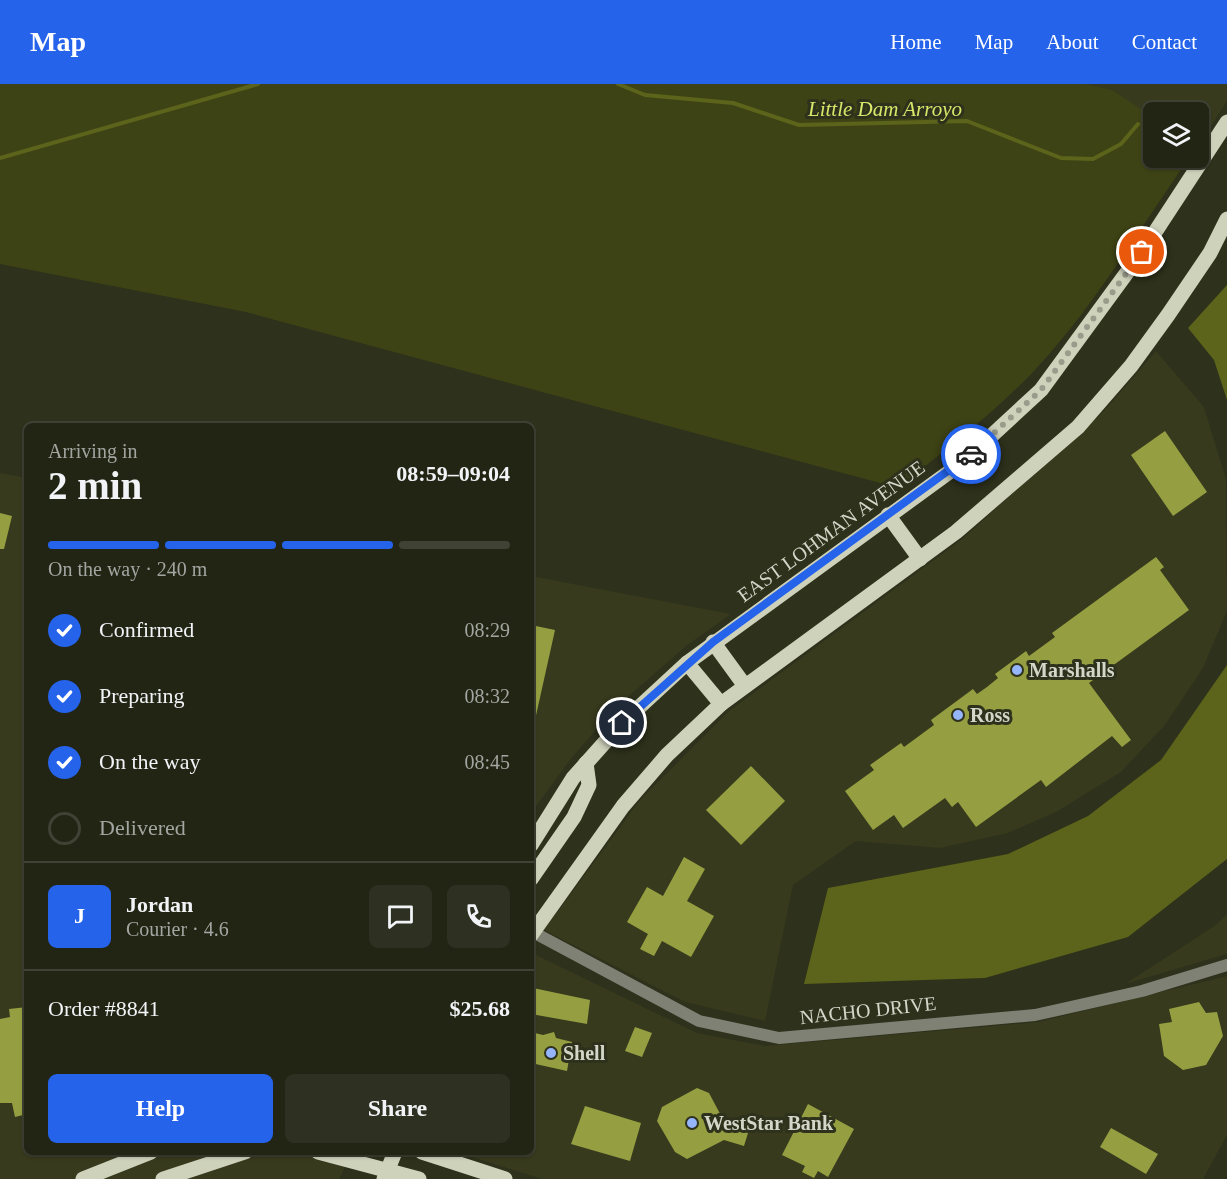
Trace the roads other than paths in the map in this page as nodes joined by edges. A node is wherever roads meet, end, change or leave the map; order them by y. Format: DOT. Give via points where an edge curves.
graph roads {
  1 [pos="1227,122"];
  2 [pos="1227,219"];
  3 [pos="888,515"];
  4 [pos="920,559"];
  5 [pos="713,642"];
  6 [pos="687,663"];
  7 [pos="745,686"];
  8 [pos="721,704"];
  9 [pos="586,764"];
  10 [pos="534,840"];
  11 [pos="534,875"];
  12 [pos="534,928"];
  13 [pos="534,934"];
  14 [pos="1227,965"];
  15 [pos="144,1155"];
  16 [pos="226,1155"];
  17 [pos="327,1155"];
  18 [pos="394,1155"];
  19 [pos="427,1155"];
  20 [pos="434,1155"];
  21 [pos="206,1158"];
  22 [pos="386,1174"];
  23 [pos="83,1179"];
  24 [pos="163,1179"];
  25 [pos="420,1179"];
  26 [pos="506,1179"];
  1 -- 3 [label="main road, EAST LOHMAN AVENUE" via="1142,252 1041,390 963,462"];
  2 -- 4 [label="main road" via="1210,253 1168,315 1131,366 1078,427"];
  3 -- 4 [label="main road"];
  3 -- 5 [label="main road, EAST LOHMAN AVENUE"];
  4 -- 7 [label="main road"];
  5 -- 6 [label="main road, EAST LOHMAN AVENUE"];
  5 -- 7 [label="main road"];
  6 -- 8 [label="main road"];
  6 -- 9 [label="main road, EAST LOHMAN AVENUE" via="622,723"];
  7 -- 8 [label="main road"];
  8 -- 12 [label="main road" via="667,755 623,806"];
  9 -- 10 [label="main road, EAST LOHMAN AVENUE"];
  9 -- 11 [label="main road" via="589,785 584,796"];
  13 -- 14 [label="street, NACHO DRIVE" via="699,1021 779,1038 1035,1015 1142,991"];
  15 -- 23 [label="main road"];
  16 -- 21 [label="main road"];
  17 -- 22 [label="main road"];
  18 -- 22 [label="main road"];
  19 -- 25 [label="main road"];
  20 -- 26 [label="main road"];
  21 -- 24 [label="main road"];
  22 -- 25 [label="main road"];
}
